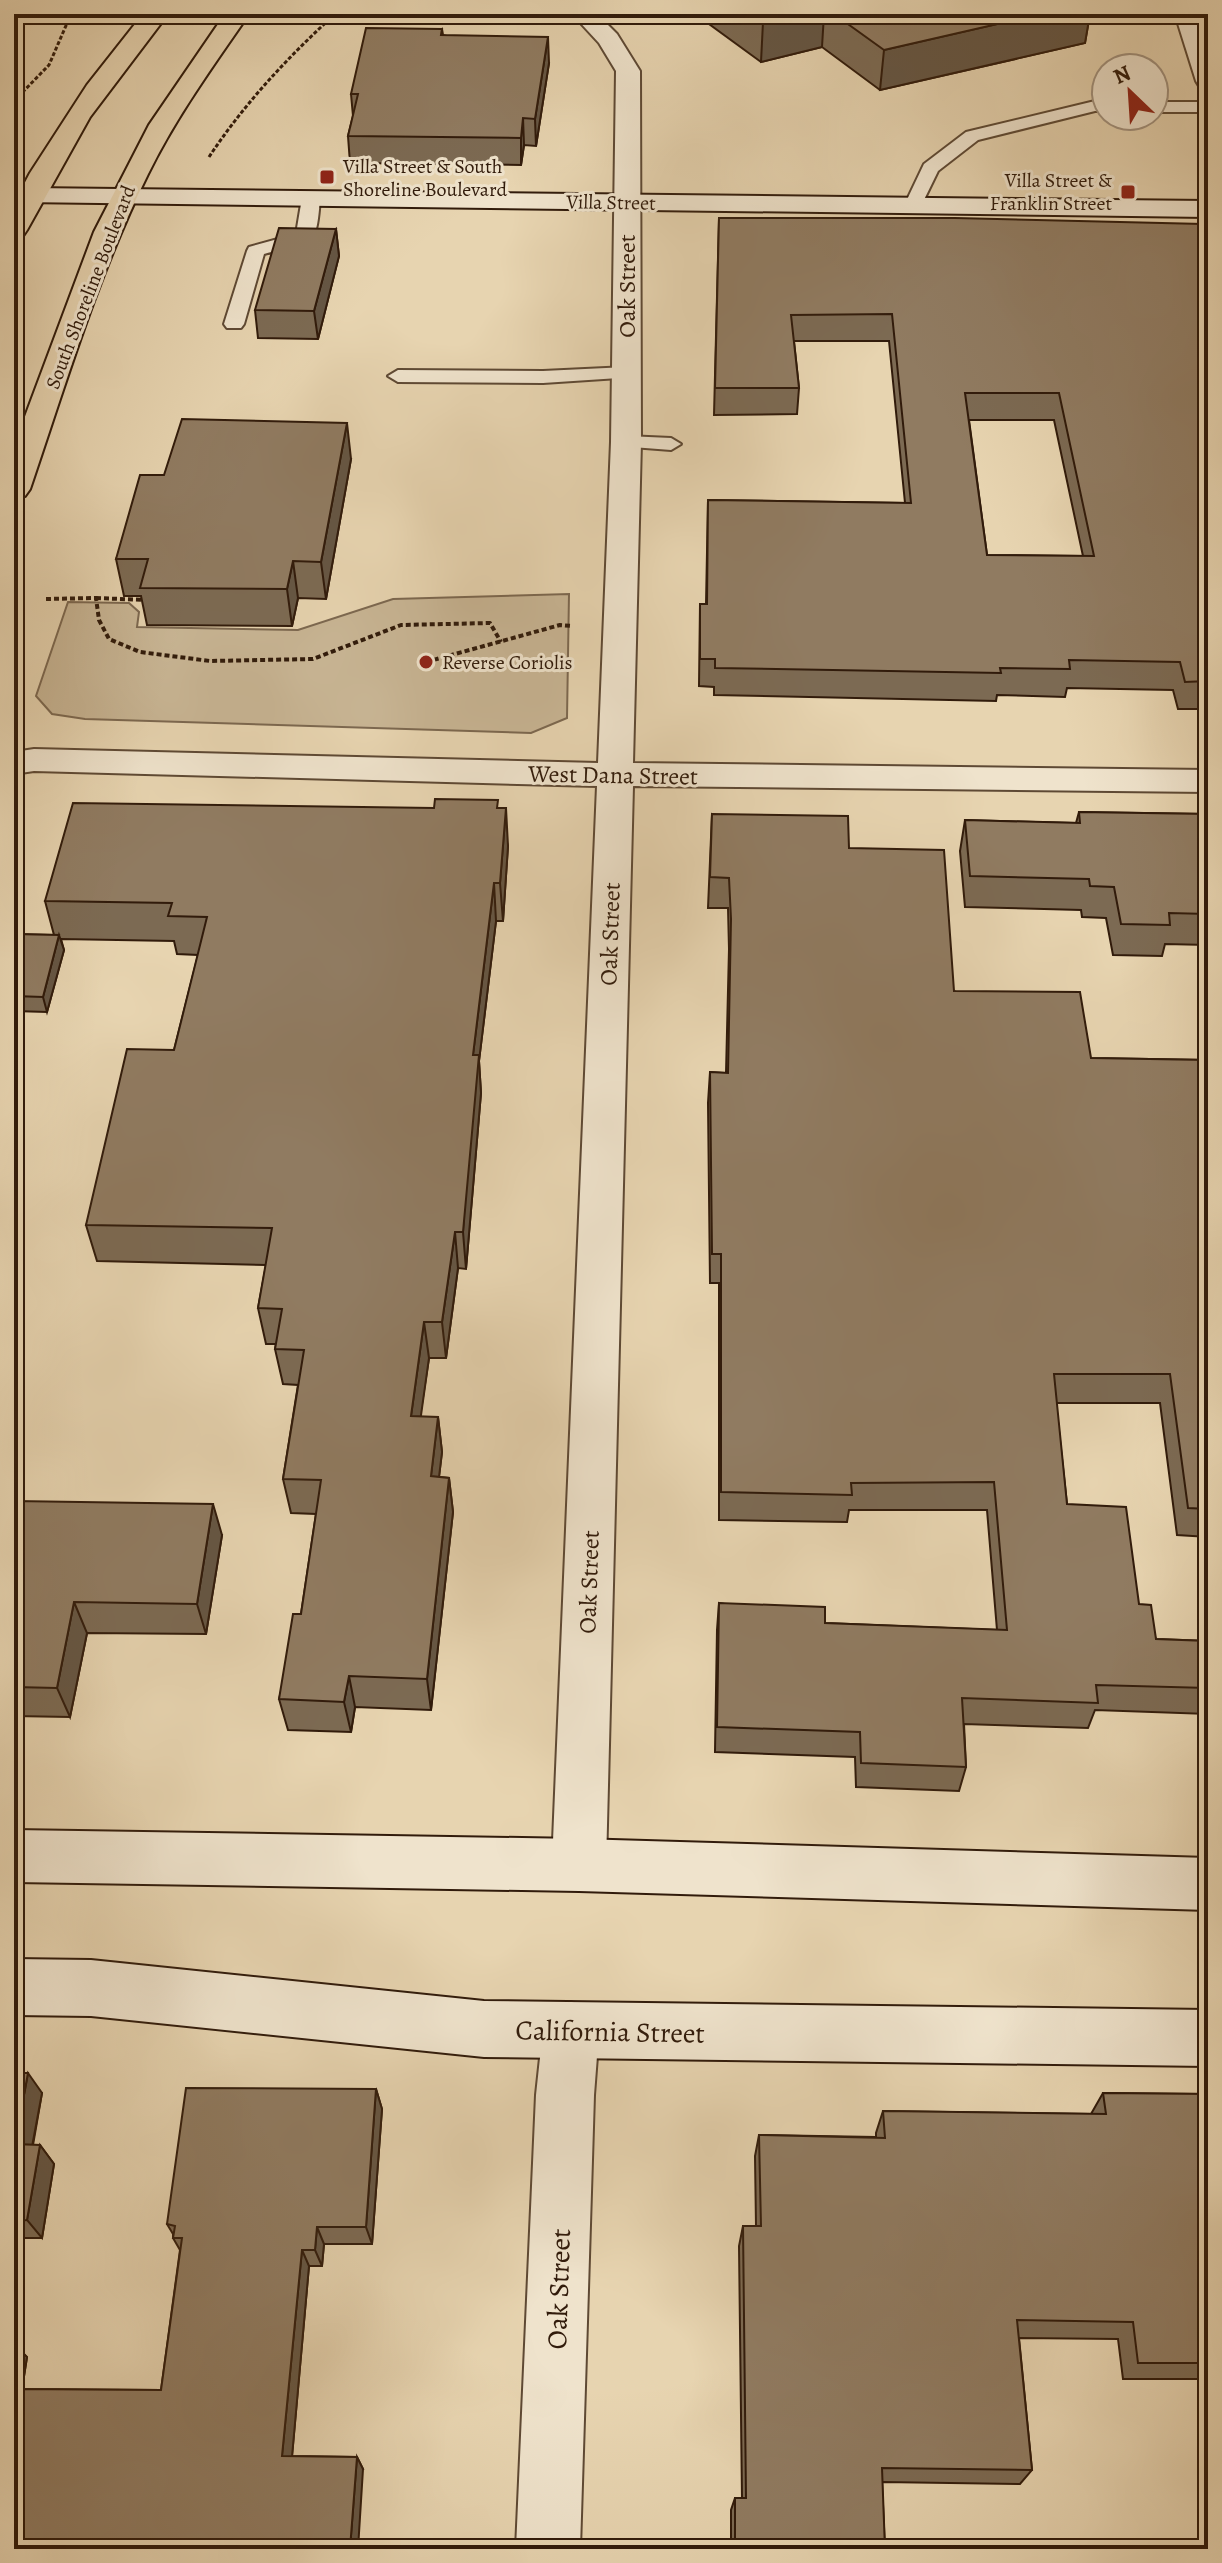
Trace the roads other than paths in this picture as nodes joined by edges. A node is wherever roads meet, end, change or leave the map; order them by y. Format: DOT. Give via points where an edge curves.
graph roads {
  1 [pos="156,14"];
  2 [pos="237,14"];
  3 [pos="1187,14"];
  4 [pos="585,16"];
  5 [pos="1206,70"];
  6 [pos="1090,107"];
  7 [pos="1170,107"];
  8 [pos="1208,107"];
  9 [pos="22,196"];
  10 [pos="123,197"];
  11 [pos="311,198"];
  12 [pos="626,202"];
  13 [pos="913,206"];
  14 [pos="1208,209"];
  15 [pos="14,230"];
  16 [pos="234,324"];
  17 [pos="627,373"];
  18 [pos="398,376"];
  19 [pos="626,442"];
  20 [pos="671,444"];
  21 [pos="14,489"];
  22 [pos="16,760"];
  23 [pos="615,775"];
  24 [pos="1208,781"];
  25 [pos="14,1856"];
  26 [pos="579,1865"];
  27 [pos="1208,1884"];
  28 [pos="14,1987"];
  29 [pos="571,2030"];
  30 [pos="1208,2038"];
  31 [pos="548,2549"];
  1 -- 9 [label="main road"];
  2 -- 10 [label="main road, South Shoreline Boulevard" via="170,112"];
  3 -- 5 [label="street"];
  4 -- 12 [label="street, Oak Street" via="609,39 628,71"];
  6 -- 13 [label="lane" via="972,136 930,168"];
  7 -- 8 [label="lane"];
  9 -- 10 [label="street, Villa Street"];
  9 -- 15 [label="main road"];
  10 -- 11 [label="street, Villa Street"];
  10 -- 21 [label="main road, South Shoreline Boulevard"];
  11 -- 12 [label="street, Villa Street"];
  11 -- 16 [label="lane" via="303,238 256,251"];
  12 -- 13 [label="street, Villa Street"];
  12 -- 17 [label="street, Oak Street"];
  13 -- 14 [label="street, Villa Street"];
  17 -- 18 [label="lane"];
  17 -- 19 [label="street, Oak Street"];
  19 -- 20 [label="lane"];
  19 -- 23 [label="street, Oak Street"];
  22 -- 23 [label="street, West Dana Street"];
  23 -- 24 [label="street, West Dana Street"];
  23 -- 26 [label="street, Oak Street"];
  25 -- 26 [label="street"];
  26 -- 27 [label="street"];
  28 -- 29 [label="street, California Street" via="91,1988 484,2029"];
  29 -- 30 [label="street, California Street"];
  29 -- 31 [label="street, Oak Street"];
}
